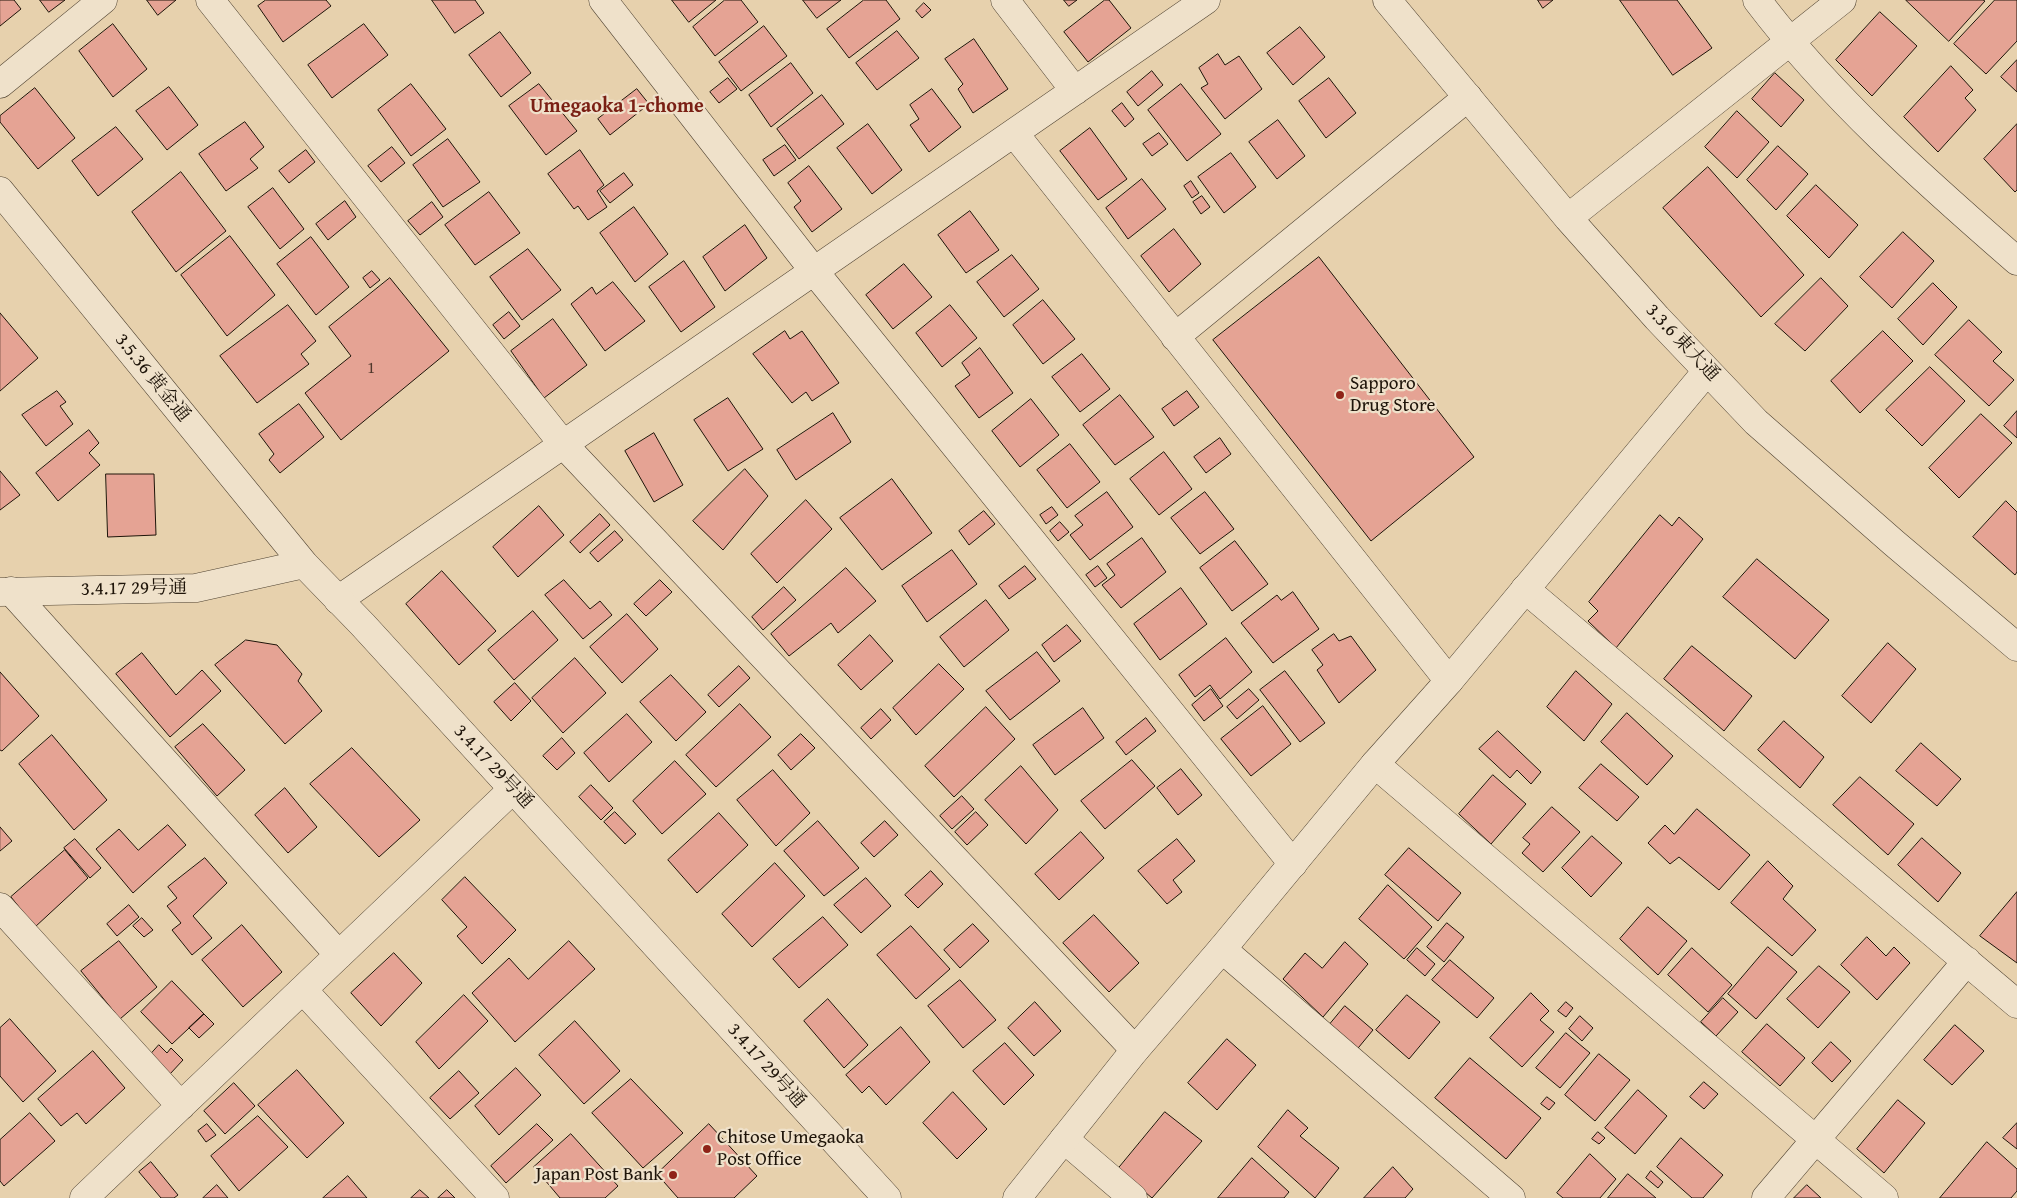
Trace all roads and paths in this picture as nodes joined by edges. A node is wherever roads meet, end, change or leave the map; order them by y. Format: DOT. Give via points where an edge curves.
graph roads {
  1 [pos="103,0"];
  2 [pos="210,0"];
  3 [pos="603,0"];
  4 [pos="1005,0"];
  5 [pos="1206,0"];
  6 [pos="1387,0"];
  7 [pos="1757,0"];
  8 [pos="1842,0"];
  9 [pos="1789,42"];
  10 [pos="0,84"];
  11 [pos="1075,90"];
  12 [pos="1468,97"];
  13 [pos="1014,134"];
  14 [pos="0,191"];
  15 [pos="1568,218"];
  16 [pos="2017,261"];
  17 [pos="814,271"];
  18 [pos="1176,337"];
  19 [pos="1707,371"];
  20 [pos="563,444"];
  21 [pos="304,564"];
  22 [pos="1525,589"];
  23 [pos="6,591"];
  24 [pos="338,600"];
  25 [pos="2017,647"];
  26 [pos="1449,681"];
  27 [pos="1375,764"];
  28 [pos="513,789"];
  29 [pos="1293,864"];
  30 [pos="0,907"];
  31 [pos="1222,949"];
  32 [pos="339,955"];
  33 [pos="1967,961"];
  34 [pos="303,990"];
  35 [pos="2017,1004"];
  36 [pos="1135,1050"];
  37 [pos="181,1106"];
  38 [pos="1064,1139"];
  39 [pos="1816,1140"];
  40 [pos="84,1198"];
  41 [pos="495,1198"];
  42 [pos="887,1198"];
  43 [pos="1017,1198"];
  44 [pos="1133,1198"];
  45 [pos="1512,1198"];
  46 [pos="1766,1198"];
  47 [pos="1884,1198"];
  1 -- 10 [label="street"];
  2 -- 20 [label="street"];
  3 -- 17 [label="street"];
  4 -- 11 [label="street"];
  5 -- 11 [label="street"];
  6 -- 12 [label="street, 3.3.6 東大通"];
  7 -- 9 [label="street"];
  8 -- 9 [label="street"];
  9 -- 15 [label="street"];
  9 -- 16 [label="street" via="1926,182"];
  11 -- 13 [label="street"];
  12 -- 15 [label="street, 3.3.6 東大通"];
  12 -- 18 [label="street"];
  13 -- 17 [label="street"];
  13 -- 18 [label="street"];
  14 -- 21 [label="street, 3.5.36 黄金通"];
  15 -- 19 [label="street, 3.3.6 東大通"];
  17 -- 20 [label="street"];
  17 -- 29 [label="street"];
  18 -- 26 [label="street"];
  19 -- 22 [label="street"];
  19 -- 25 [label="street, 3.3.6 東大通" via="1756,422"];
  20 -- 24 [label="street"];
  20 -- 36 [label="street"];
  21 -- 23 [label="street, 3.4.17 29号通" via="196,588"];
  21 -- 24 [label="street, 3.4.17 29号通"];
  22 -- 26 [label="street"];
  22 -- 33 [label="street"];
  23 -- 32 [label="street"];
  24 -- 28 [label="street, 3.4.17 29号通"];
  26 -- 27 [label="street"];
  27 -- 29 [label="street"];
  27 -- 39 [label="street"];
  28 -- 32 [label="street"];
  28 -- 42 [label="street, 3.4.17 29号通"];
  29 -- 31 [label="street"];
  30 -- 37 [label="street"];
  31 -- 36 [label="street"];
  31 -- 45 [label="street"];
  32 -- 34 [label="street"];
  33 -- 35 [label="street"];
  33 -- 39 [label="street"];
  34 -- 37 [label="street"];
  34 -- 41 [label="street"];
  36 -- 38 [label="street"];
  37 -- 40 [label="street"];
  38 -- 43 [label="street"];
  38 -- 44 [label="street"];
  39 -- 46 [label="street"];
  39 -- 47 [label="street"];
}
